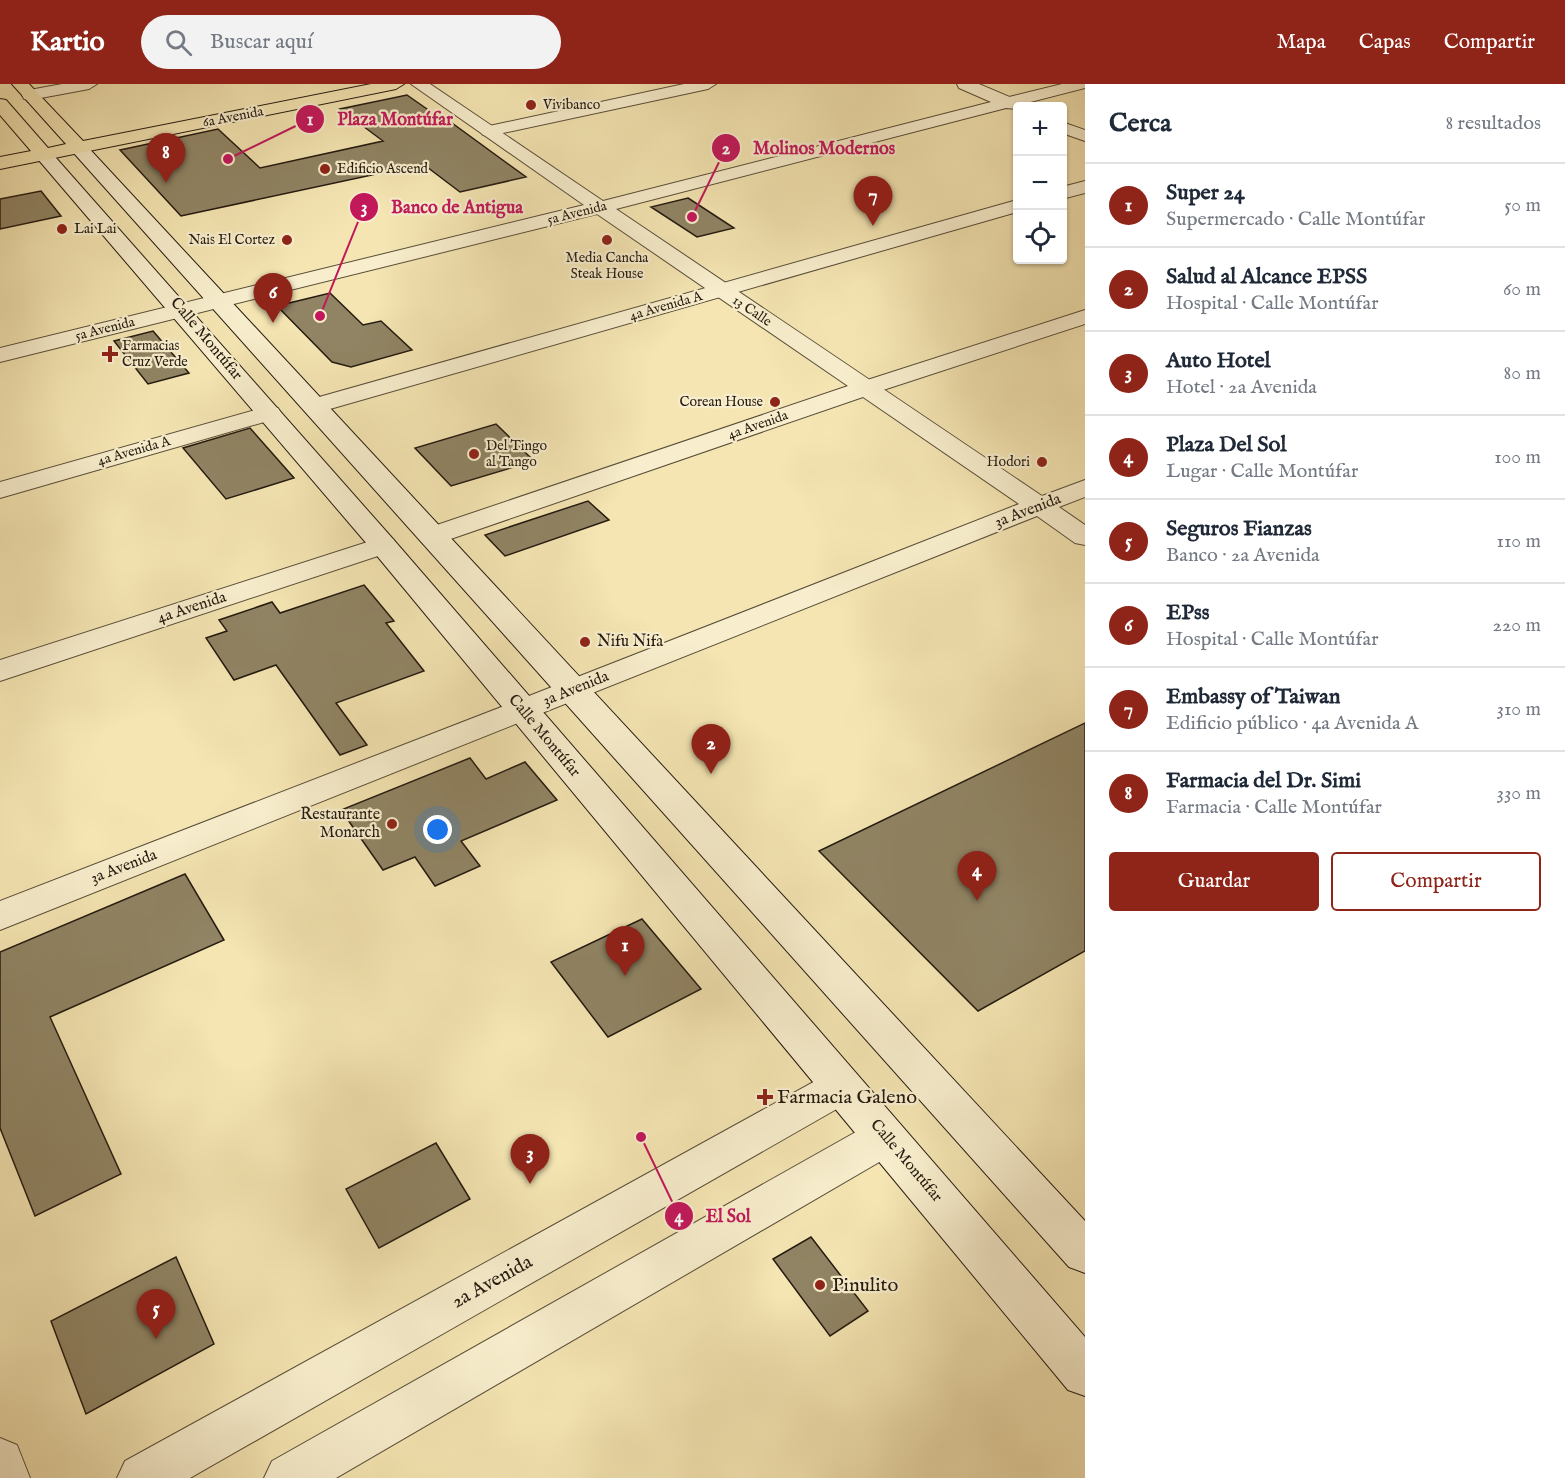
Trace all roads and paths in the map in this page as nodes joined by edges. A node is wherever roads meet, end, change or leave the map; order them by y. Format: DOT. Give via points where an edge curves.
graph roads {
  1 [pos="89,84"];
  2 [pos="328,84"];
  3 [pos="396,84"];
  4 [pos="419,84"];
  5 [pos="708,84"];
  6 [pos="965,84"];
  7 [pos="1082,84"];
  8 [pos="25,90"];
  9 [pos="1005,102"];
  10 [pos="0,104"];
  11 [pos="1067,129"];
  12 [pos="489,131"];
  13 [pos="1085,136"];
  14 [pos="72,141"];
  15 [pos="0,148"];
  16 [pos="38,148"];
  17 [pos="0,163"];
  18 [pos="1085,187"];
  19 [pos="1067,192"];
  20 [pos="581,194"];
  21 [pos="601,207"];
  22 [pos="1013,207"];
  23 [pos="722,290"];
  24 [pos="211,293"];
  25 [pos="174,302"];
  26 [pos="1085,316"];
  27 [pos="0,336"];
  28 [pos="0,355"];
  29 [pos="866,388"];
  30 [pos="314,406"];
  31 [pos="269,413"];
  32 [pos="1085,488"];
  33 [pos="0,490"];
  34 [pos="1040,506"];
  35 [pos="432,536"];
  36 [pos="1085,537"];
  37 [pos="383,545"];
  38 [pos="0,671"];
  39 [pos="572,690"];
  40 [pos="522,710"];
  41 [pos="0,916"];
  42 [pos="842,1086"];
  43 [pos="885,1137"];
  44 [pos="1085,1252"];
  45 [pos="1085,1372"];
  46 [pos="0,1462"];
  47 [pos="5,1478"];
  48 [pos="142,1478"];
  49 [pos="289,1478"];
  1 -- 8 [label="street"];
  2 -- 14 [label="main road, 6a Avenida"];
  3 -- 14 [label="main road, 6a Avenida"];
  4 -- 12 [label="street, 13 Calle"];
  5 -- 12 [label="street"];
  6 -- 9 [label="street"];
  7 -- 9 [label="street, 5a Avenida"];
  8 -- 14 [label="main road, Calle Montúfar"];
  9 -- 20 [label="street, 5a Avenida"];
  9 -- 21 [label="street, 5a Avenida"];
  10 -- 16 [label="main road, Calle Montúfar"];
  11 -- 13 [label="street"];
  12 -- 20 [label="street, 13 Calle"];
  14 -- 16 [label="main road, 6a Avenida"];
  14 -- 24 [label="street, Calle Montúfar"];
  15 -- 16 [label="main road, 6a Avenida"];
  16 -- 17 [label="main road, 6a Avenida"];
  16 -- 25 [label="street, Calle Montúfar"];
  18 -- 19 [label="street"];
  20 -- 21 [label="street, 13 Calle"];
  20 -- 24 [label="street, 5a Avenida"];
  21 -- 23 [label="street, 13 Calle"];
  21 -- 24 [label="street, 5a Avenida"];
  22 -- 23 [label="street, 4a Avenida A"];
  23 -- 29 [label="street, 13 Calle"];
  23 -- 30 [label="street, 4a Avenida A"];
  24 -- 25 [label="street, 5a Avenida"];
  24 -- 30 [label="street, Calle Montúfar"];
  25 -- 27 [label="street, 5a Avenida"];
  25 -- 28 [label="street, 5a Avenida"];
  25 -- 31 [label="street, Calle Montúfar"];
  26 -- 29 [label="street, 4a Avenida"];
  29 -- 34 [label="street, 13 Calle"];
  29 -- 35 [label="street, 4a Avenida"];
  30 -- 35 [label="street, Calle Montúfar"];
  31 -- 33 [label="street, 4a Avenida A"];
  31 -- 37 [label="street, Calle Montúfar"];
  32 -- 34 [label="street, 3a Avenida"];
  34 -- 36 [label="street, 13 Calle"];
  34 -- 39 [label="street, 3a Avenida"];
  35 -- 39 [label="street, Calle Montúfar"];
  37 -- 38 [label="street, 4a Avenida"];
  37 -- 40 [label="street, Calle Montúfar"];
  39 -- 40 [label="street, 3a Avenida"];
  39 -- 44 [label="street, Calle Montúfar"];
  40 -- 41 [label="street, 3a Avenida"];
  40 -- 42 [label="street, Calle Montúfar"];
  42 -- 43 [label="street, Calle Montúfar"];
  42 -- 48 [label="street, 2a Avenida"];
  43 -- 45 [label="street, Calle Montúfar"];
  43 -- 49 [label="street"];
  46 -- 47 [label="street"];
}
